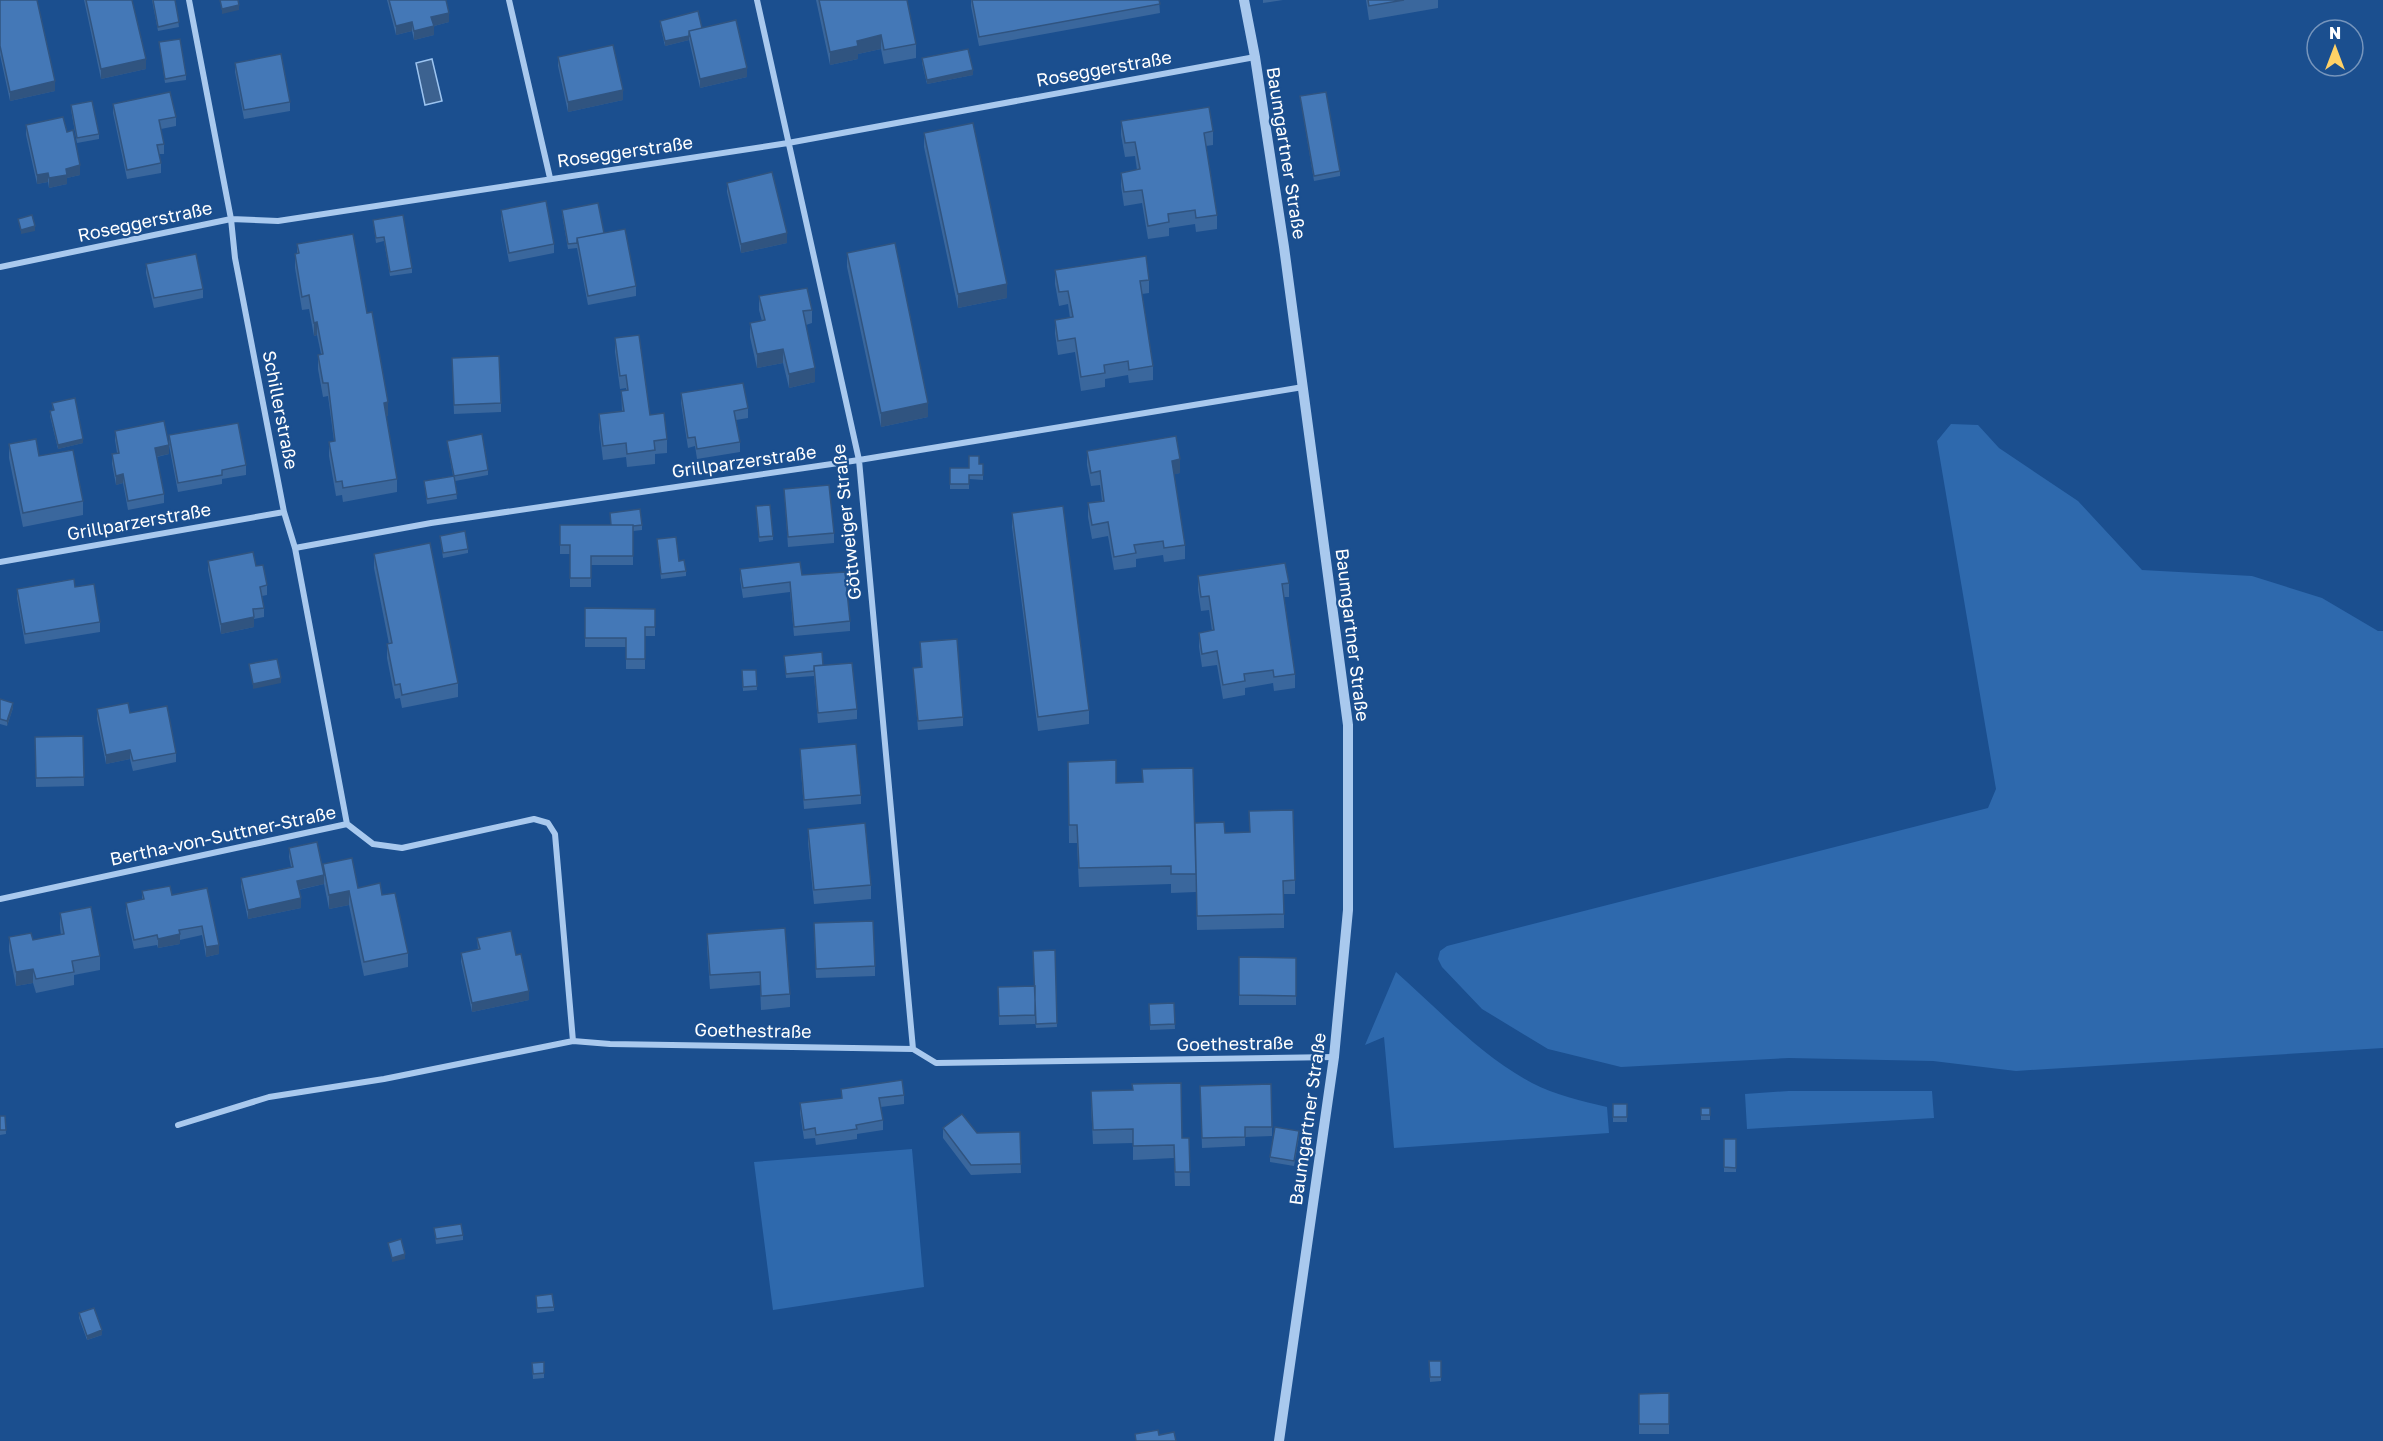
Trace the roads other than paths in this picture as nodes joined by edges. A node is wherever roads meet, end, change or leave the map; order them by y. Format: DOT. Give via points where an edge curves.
graph roads {
  1 [pos="189,0"];
  2 [pos="509,0"];
  3 [pos="757,0"];
  4 [pos="1244,0"];
  5 [pos="1255,57"];
  6 [pos="788,143"];
  7 [pos="550,178"];
  8 [pos="231,219"];
  9 [pos="0,267"];
  10 [pos="1303,387"];
  11 [pos="859,460"];
  12 [pos="284,512"];
  13 [pos="295,548"];
  14 [pos="0,562"];
  15 [pos="347,824"];
  16 [pos="0,899"];
  17 [pos="573,1041"];
  18 [pos="913,1049"];
  19 [pos="1334,1057"];
  20 [pos="178,1125"];
  21 [pos="1279,1441"];
  1 -- 8 [label="street, Schillerstraße"];
  2 -- 7 [label="street"];
  3 -- 6 [label="street, Göttweiger Straße"];
  4 -- 5 [label="street, Baumgartner Straße"];
  5 -- 6 [label="street, Roseggerstraße"];
  5 -- 10 [label="street, Baumgartner Straße"];
  6 -- 7 [label="street, Roseggerstraße"];
  6 -- 11 [label="street, Göttweiger Straße"];
  7 -- 8 [label="street, Roseggerstraße" via="278,221"];
  8 -- 9 [label="street, Roseggerstraße"];
  8 -- 12 [label="street, Schillerstraße" via="235,258"];
  10 -- 11 [label="street, Grillparzerstraße"];
  10 -- 19 [label="street, Baumgartner Straße" via="1348,725 1348,910"];
  11 -- 13 [label="street, Grillparzerstraße" via="430,523"];
  11 -- 18 [label="street, Göttweiger Straße"];
  12 -- 13 [label="street, Schillerstraße"];
  12 -- 14 [label="street, Grillparzerstraße"];
  13 -- 15 [label="street, Schillerstraße"];
  15 -- 16 [label="street, Bertha-von-Suttner-Straße"];
  15 -- 17 [label="street, Bertha-von-Suttner-Straße" via="373,844 402,848 534,819 548,823 555,834"];
  17 -- 18 [label="street, Goethestraße"];
  17 -- 20 [label="street, Goethestraße" via="384,1079 269,1097"];
  18 -- 19 [label="street, Goethestraße" via="936,1063"];
  19 -- 21 [label="street, Baumgartner Straße"];
}
